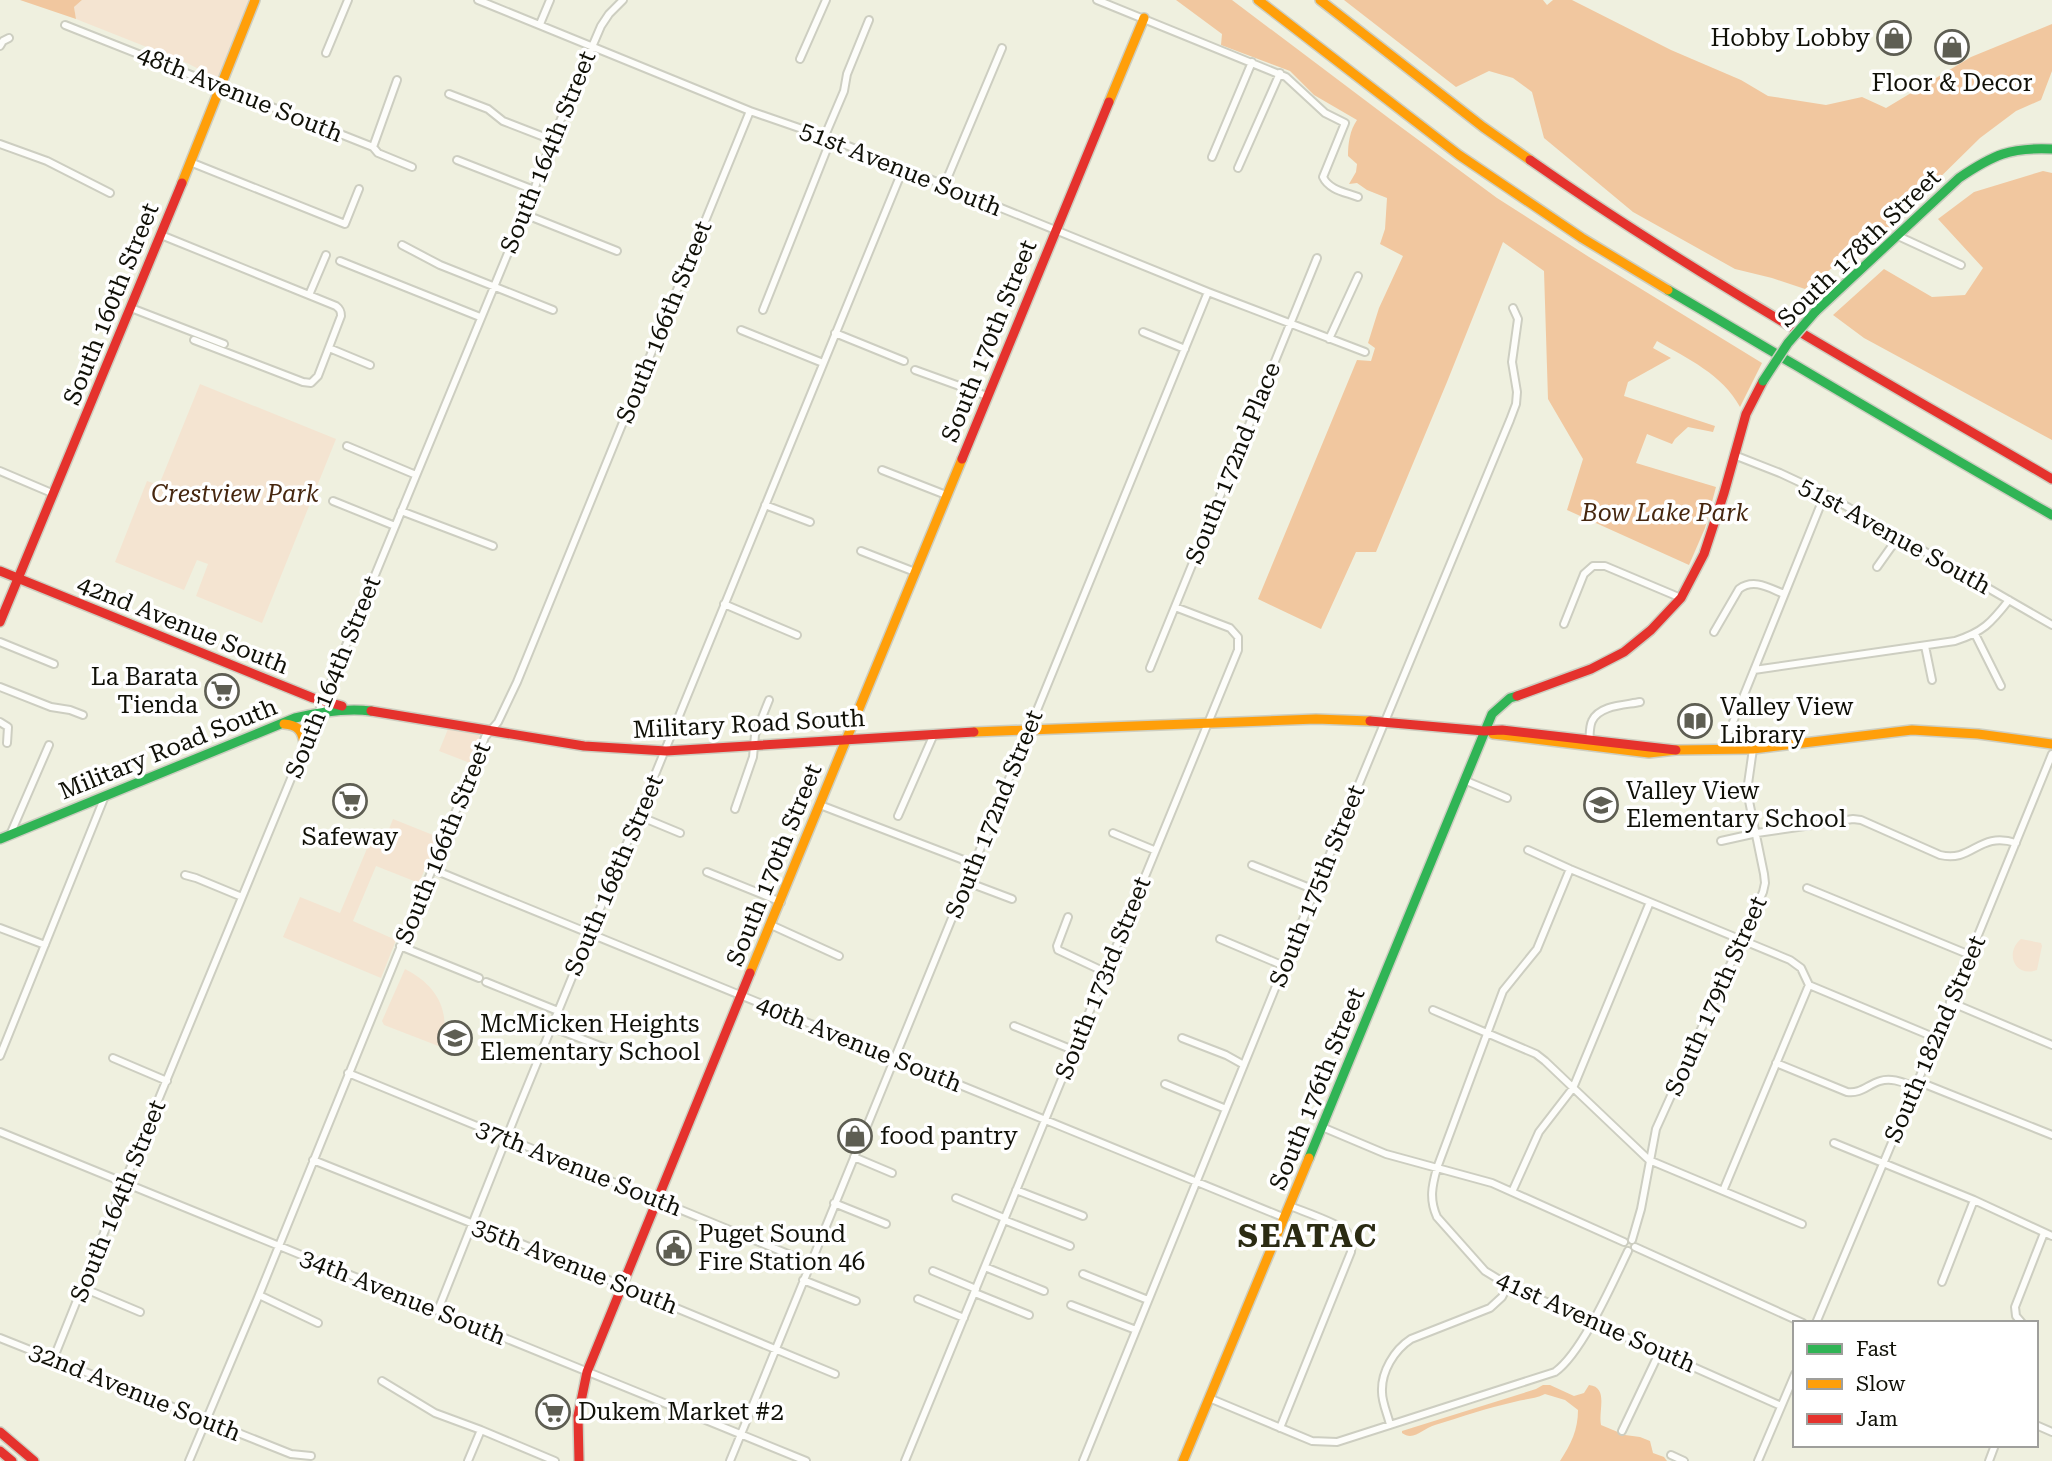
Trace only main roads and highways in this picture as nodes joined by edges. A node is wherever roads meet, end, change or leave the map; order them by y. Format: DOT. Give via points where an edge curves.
graph roads {
  1 [pos="256,0"];
  2 [pos="1258,0"];
  3 [pos="1320,0"];
  4 [pos="1144,18"];
  5 [pos="2052,149"];
  6 [pos="2052,479"];
  7 [pos="2052,515"];
  8 [pos="0,571"];
  9 [pos="18,580"];
  10 [pos="0,622"];
  11 [pos="296,691"];
  12 [pos="354,709"];
  13 [pos="295,718"];
  14 [pos="282,724"];
  15 [pos="1484,731"];
  16 [pos="846,740"];
  17 [pos="2052,744"];
  18 [pos="304,745"];
  19 [pos="0,839"];
  20 [pos="0,1432"];
  21 [pos="0,1451"];
  22 [pos="12,1461"];
  23 [pos="34,1461"];
  24 [pos="579,1461"];
  25 [pos="1183,1461"];
  1 -- 9 [label="main road, South 160th Street"];
  2 -- 7 [label="main road" via="1459,155 1572,231"];
  3 -- 6 [label="main road" via="1483,127 1609,215"];
  4 -- 16 [label="main road, South 170th Street"];
  5 -- 15 [label="main road, South 178th Street, bridge" via="2014,151 1982,162 1815,312 1788,343 1746,414 1710,540 1681,598 1624,652 1510,698 1492,714"];
  8 -- 9 [label="main road, 42nd Avenue South"];
  9 -- 10 [label="main road, South 160th Street"];
  9 -- 11 [label="main road, 42nd Avenue South"];
  11 -- 12 [label="main road, 42nd Avenue South"];
  11 -- 13 [label="main road" via="303,705"];
  12 -- 13 [label="main road, Military Road South"];
  12 -- 16 [label="main road, Military Road South" via="581,745 666,751"];
  13 -- 14 [label="main road, Military Road South"];
  14 -- 18 [label="main road" via="301,728"];
  14 -- 19 [label="main road, Military Road South"];
  15 -- 16 [label="main road, Military Road South" via="1316,719"];
  15 -- 17 [label="main road, Military Road South" via="1649,753 1753,749 1912,730"];
  15 -- 25 [label="main road, South 176th Street"];
  16 -- 24 [label="main road, South 170th Street" via="587,1372 576,1422"];
  20 -- 23 [label="main road"];
  21 -- 22 [label="main road"];
}
